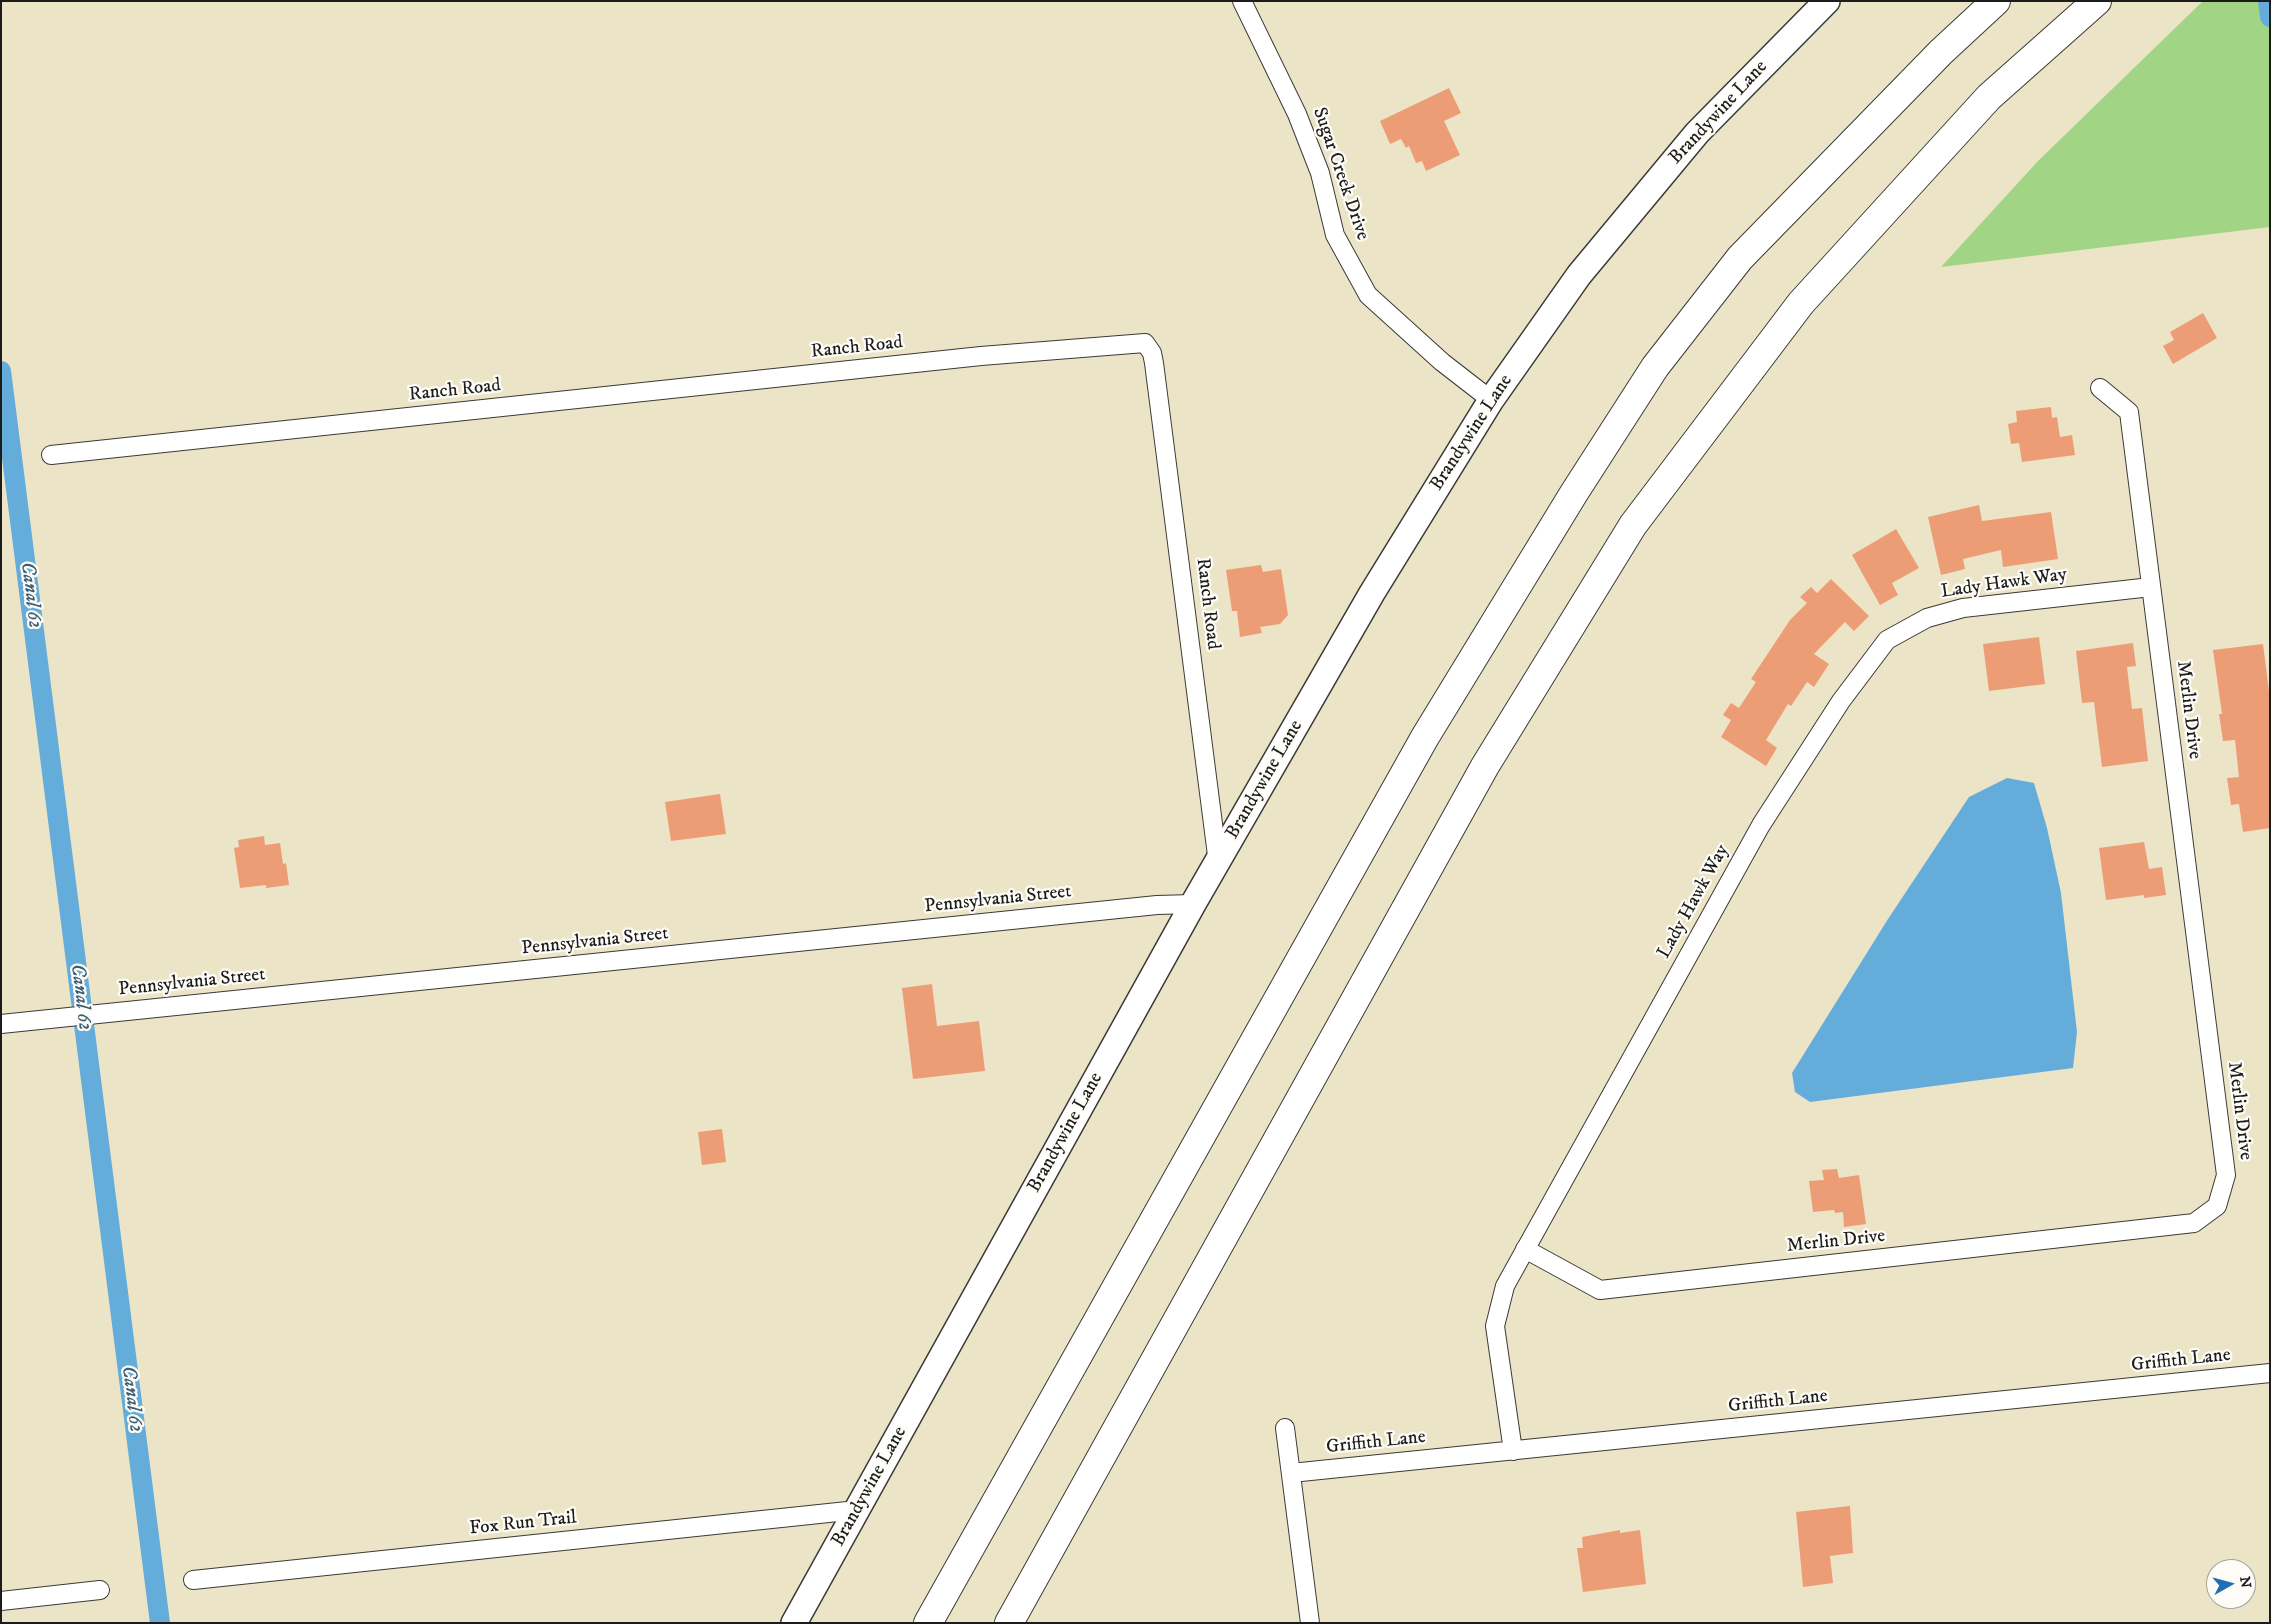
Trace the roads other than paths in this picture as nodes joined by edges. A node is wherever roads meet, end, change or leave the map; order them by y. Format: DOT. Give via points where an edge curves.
graph roads {
  1 [pos="1242,1"];
  2 [pos="1827,1"];
  3 [pos="1996,1"];
  4 [pos="2097,1"];
  5 [pos="2100,388"];
  6 [pos="1491,400"];
  7 [pos="51,455"];
  8 [pos="2151,587"];
  9 [pos="1218,863"];
  10 [pos="1193,904"];
  11 [pos="1,1024"];
  12 [pos="1526,1249"];
  13 [pos="2270,1373"];
  14 [pos="1285,1428"];
  15 [pos="1513,1451"];
  16 [pos="1291,1473"];
  17 [pos="857,1510"];
  18 [pos="193,1580"];
  19 [pos="100,1590"];
  20 [pos="1,1601"];
  21 [pos="794,1623"];
  22 [pos="928,1623"];
  23 [pos="1009,1623"];
  24 [pos="1310,1623"];
  1 -- 6 [label="street, Sugar Creek Drive" via="1297,114 1320,174 1335,235 1368,295 1442,362"];
  2 -- 6 [label="street, Brandywine Lane" via="1697,133 1579,275"];
  3 -- 22 [label="highway" via="1941,52 1740,258 1655,367 1425,737"];
  4 -- 23 [label="highway" via="1989,97 1801,303 1633,526 1485,766"];
  5 -- 8 [label="street, Merlin Drive" via="2129,412"];
  6 -- 9 [label="street, Brandywine Lane" via="1372,592"];
  7 -- 9 [label="street, Ranch Road" via="972,357 1145,343 1152,353 1155,372"];
  8 -- 12 [label="street, Lady Hawk Way" via="1963,608 1927,618 1887,640 1841,702 1761,825"];
  8 -- 12 [label="street, Merlin Drive" via="2226,1175 2218,1206 2194,1223 1600,1290"];
  9 -- 10 [label="street, Brandywine Lane"];
  10 -- 11 [label="street, Pennsylvania Street" via="1137,907"];
  10 -- 17 [label="street, Brandywine Lane"];
  12 -- 15 [label="street, Lady Hawk Way" via="1505,1286 1494,1326"];
  13 -- 15 [label="street, Griffith Lane"];
  14 -- 16 [label="street"];
  15 -- 16 [label="street, Griffith Lane"];
  16 -- 24 [label="street"];
  17 -- 18 [label="street, Fox Run Trail"];
  17 -- 21 [label="street, Brandywine Lane"];
  19 -- 20 [label="street"];
}
